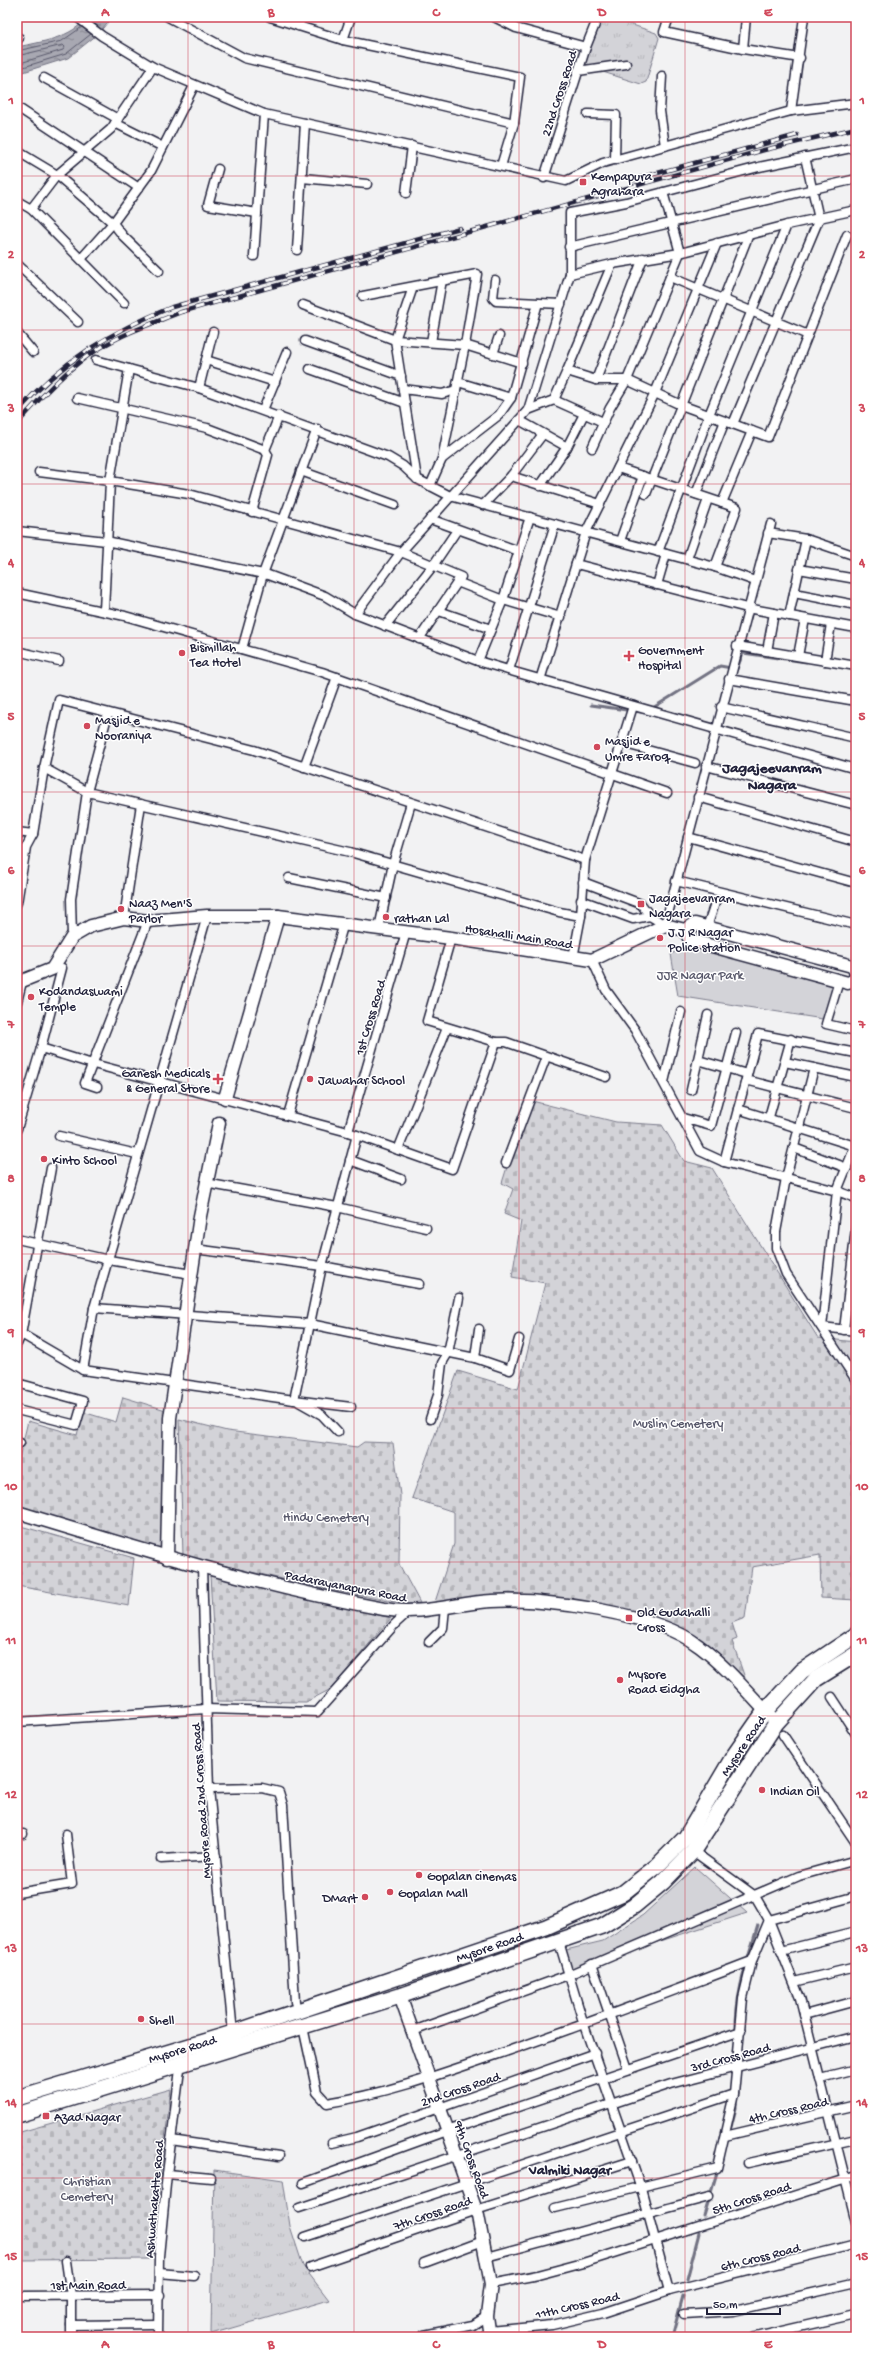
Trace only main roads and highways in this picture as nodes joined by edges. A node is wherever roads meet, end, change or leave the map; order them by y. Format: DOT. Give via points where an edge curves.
graph roads {
  1 [pos="856,1635"];
  2 [pos="856,1654"];
  3 [pos="17,2098"];
  4 [pos="17,2115"];
  1 -- 3 [label="highway, Mysore Road" via="802,1671 765,1711 733,1757 686,1837 657,1866 623,1892 546,1927 233,2033"];
  2 -- 4 [label="highway, Mysore Road" via="816,1679 694,1851 634,1906 602,1926 400,1996"];
}
